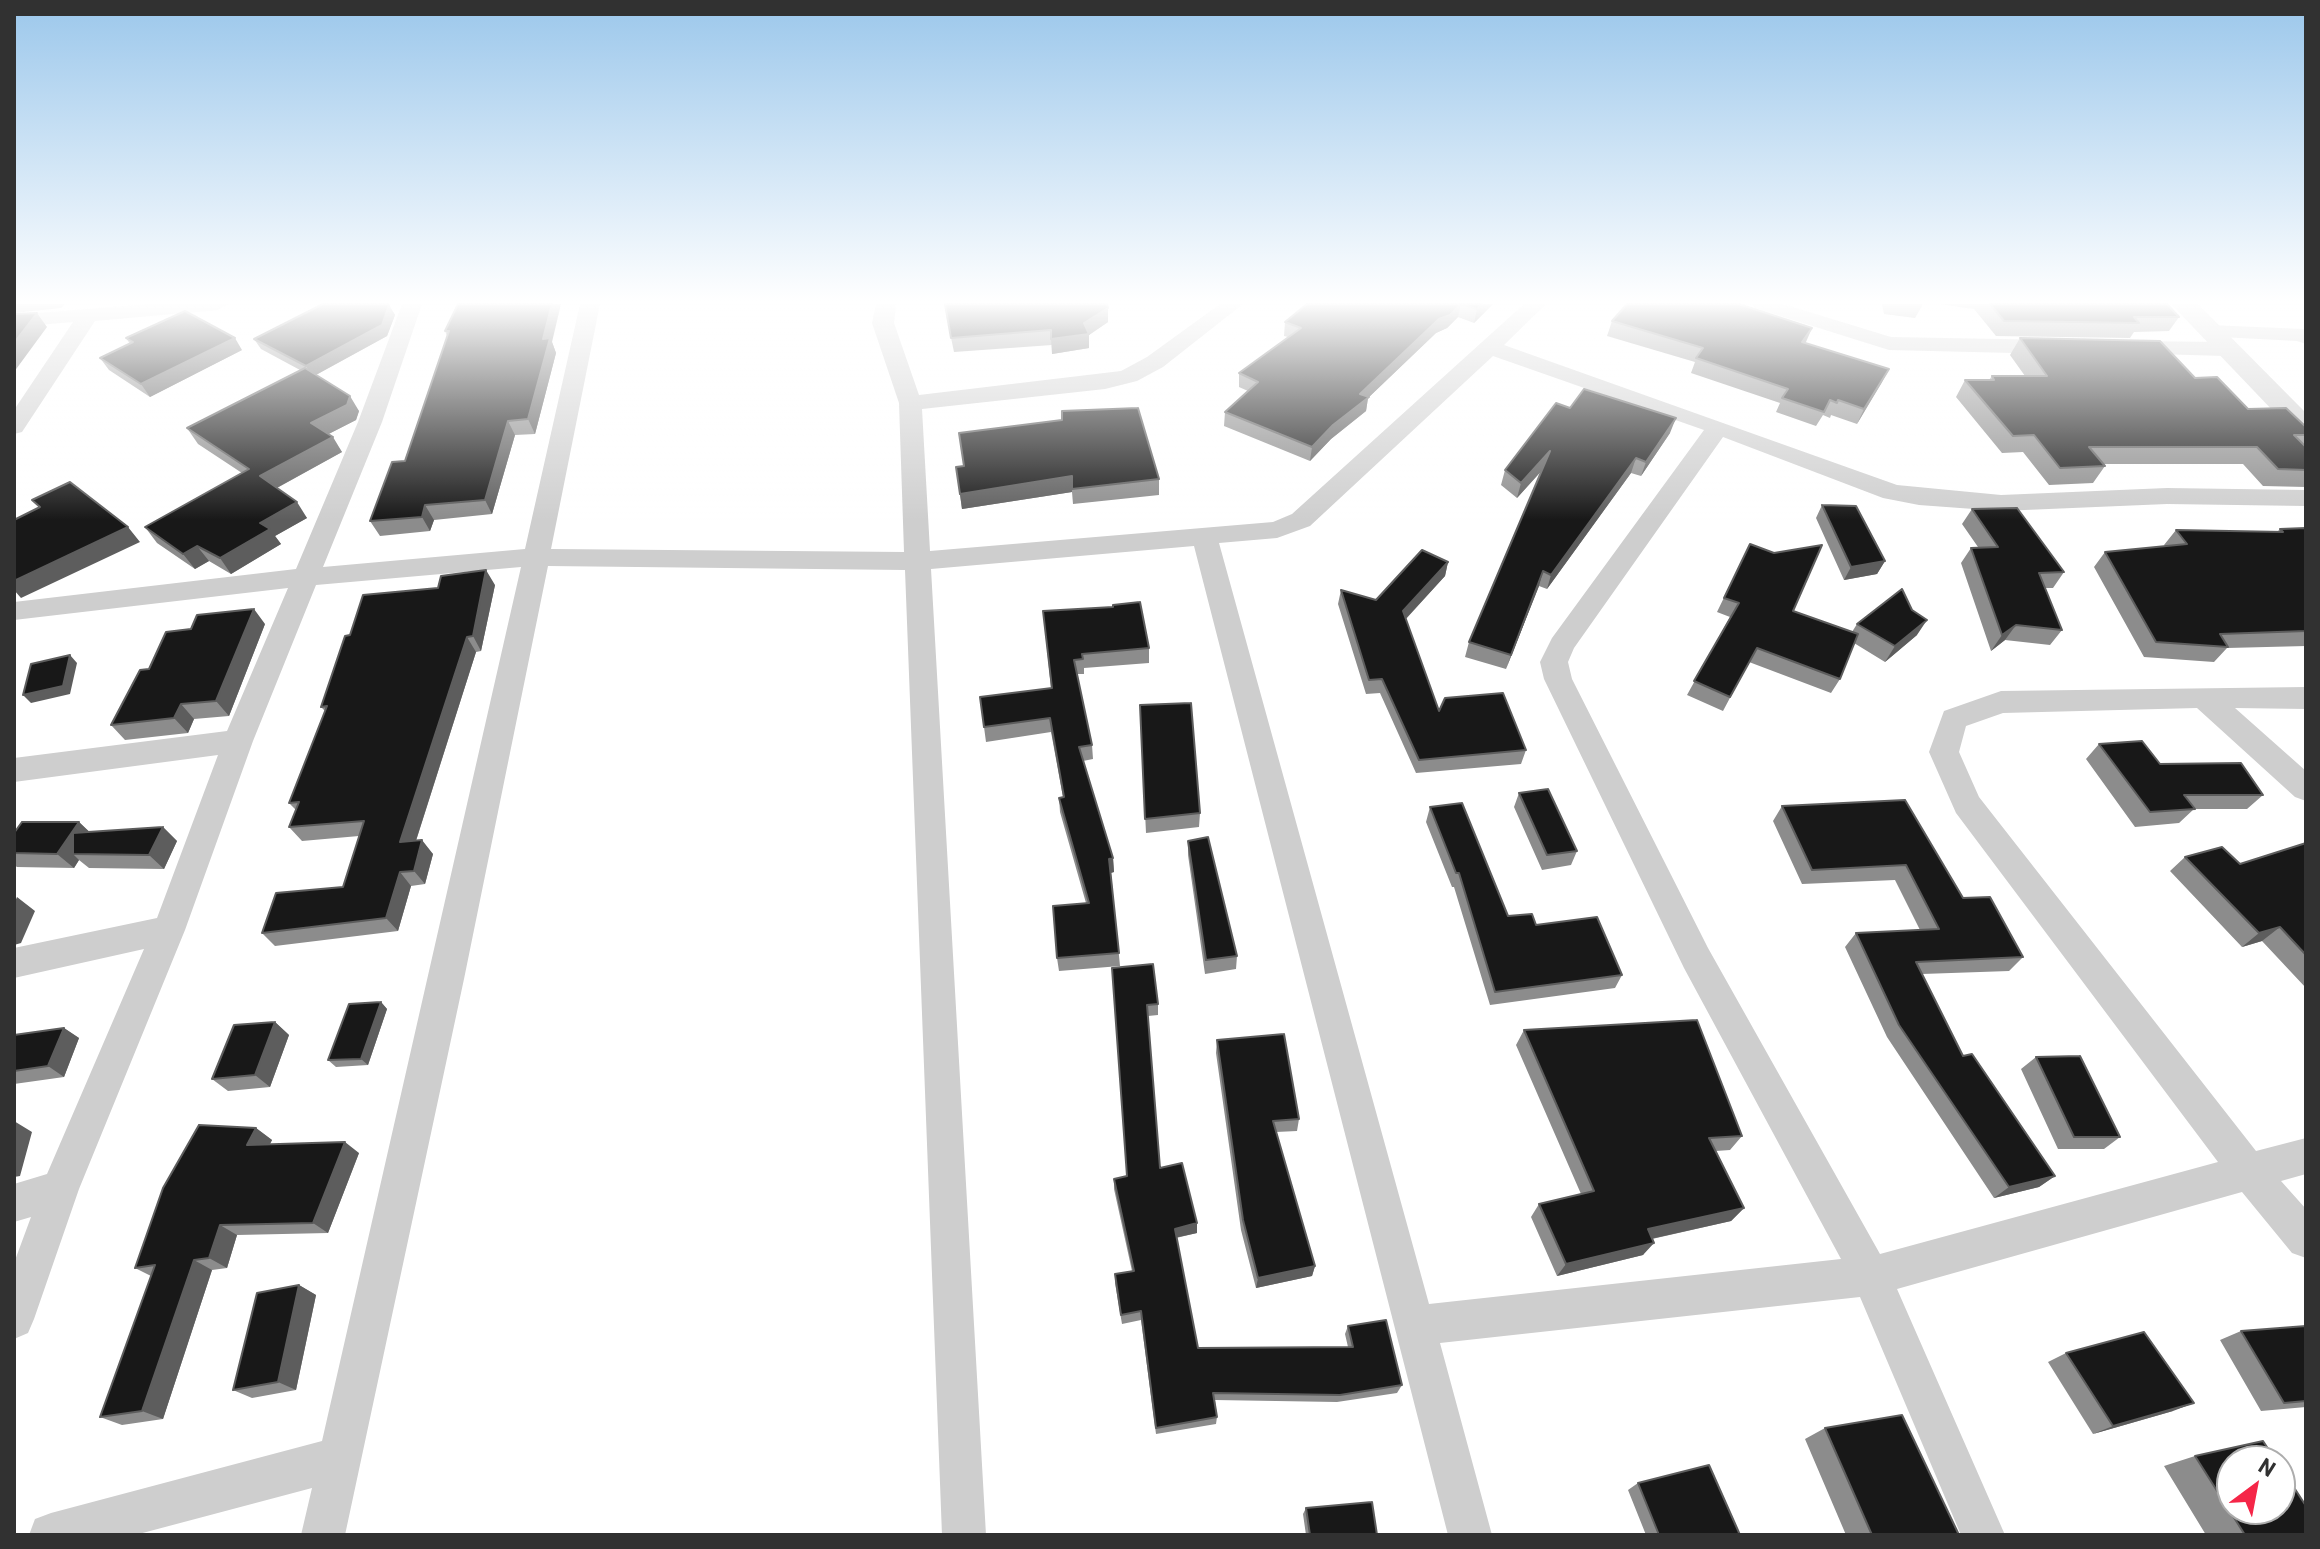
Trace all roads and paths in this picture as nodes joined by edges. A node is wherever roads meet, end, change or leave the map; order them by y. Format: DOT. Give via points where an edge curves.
graph roads {
  1 [pos="48,376"];
  2 [pos="386,376"];
  3 [pos="575,376"];
  4 [pos="901,376"];
  5 [pos="1128,376"];
  6 [pos="1456,376"];
  7 [pos="1572,376"];
  8 [pos="2254,376"];
  9 [pos="910,403"];
  10 [pos="14,427"];
  11 [pos="1718,427"];
  12 [pos="2306,429"];
  13 [pos="2306,498"];
  14 [pos="1205,538"];
  15 [pos="536,557"];
  16 [pos="919,561"];
  17 [pos="305,577"];
  18 [pos="14,611"];
  19 [pos="2204,697"];
  20 [pos="2306,698"];
  21 [pos="238,741"];
  22 [pos="14,770"];
  23 [pos="2306,789"];
  24 [pos="169,930"];
  25 [pos="14,963"];
  26 [pos="2306,1156"];
  27 [pos="2249,1172"];
  28 [pos="60,1189"];
  29 [pos="14,1203"];
  30 [pos="2306,1239"];
  31 [pos="1871,1276"];
  32 [pos="14,1319"];
  33 [pos="1413,1326"];
  34 [pos="338,1459"];
  35 [pos="51,1535"];
  36 [pos="323,1535"];
  37 [pos="964,1535"];
  38 [pos="1470,1535"];
  39 [pos="1983,1535"];
  1 -- 10 [label="street"];
  2 -- 17 [label="street"];
  3 -- 15 [label="street"];
  4 -- 9 [label="street"];
  5 -- 9 [label="street"];
  6 -- 14 [label="street" via="1301,520 1277,530"];
  7 -- 11 [label="street"];
  8 -- 12 [label="street"];
  9 -- 16 [label="street"];
  11 -- 13 [label="street" via="1892,492 1919,497 2001,503 2167,496"];
  11 -- 31 [label="street" via="1554,662 1696,958"];
  14 -- 16 [label="street"];
  14 -- 33 [label="street"];
  15 -- 16 [label="street"];
  15 -- 17 [label="street"];
  15 -- 34 [label="street"];
  16 -- 37 [label="street"];
  17 -- 18 [label="street"];
  17 -- 21 [label="street"];
  19 -- 20 [label="street"];
  19 -- 23 [label="street"];
  19 -- 27 [label="street" via="2001,702 1954,719 1944,752 1967,804"];
  21 -- 22 [label="street"];
  21 -- 24 [label="street"];
  24 -- 25 [label="street"];
  24 -- 28 [label="street"];
  26 -- 27 [label="street"];
  27 -- 30 [label="street"];
  27 -- 31 [label="street"];
  28 -- 29 [label="street"];
  28 -- 32 [label="street"];
  31 -- 33 [label="street"];
  31 -- 39 [label="street"];
  33 -- 38 [label="street"];
  34 -- 35 [label="street"];
  34 -- 36 [label="street"];
}
